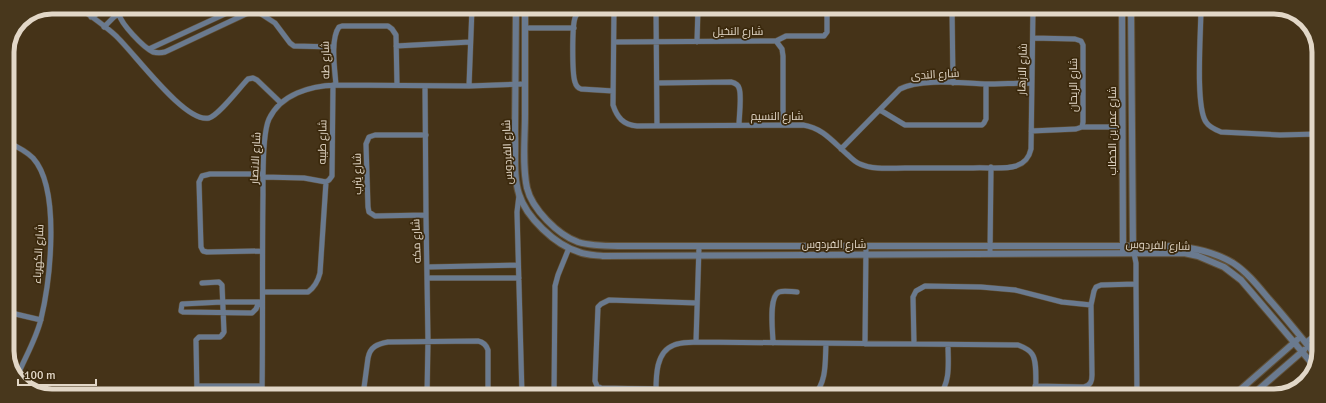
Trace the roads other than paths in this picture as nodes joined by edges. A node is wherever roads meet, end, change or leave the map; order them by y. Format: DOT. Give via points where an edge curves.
graph roads {
  1 [pos="87,14"];
  2 [pos="97,14"];
  3 [pos="119,14"];
  4 [pos="225,14"];
  5 [pos="246,14"];
  6 [pos="261,14"];
  7 [pos="472,14"];
  8 [pos="516,14"];
  9 [pos="525,14"];
  10 [pos="577,14"];
  11 [pos="614,14"];
  12 [pos="656,14"];
  13 [pos="698,14"];
  14 [pos="827,14"];
  15 [pos="952,14"];
  16 [pos="1033,14"];
  17 [pos="1122,14"];
  18 [pos="1131,14"];
  19 [pos="1201,14"];
  20 [pos="91,17"];
  21 [pos="104,26"];
  22 [pos="525,28"];
  23 [pos="574,28"];
  24 [pos="1033,38"];
  25 [pos="776,41"];
  26 [pos="470,42"];
  27 [pos="614,42"];
  28 [pos="656,42"];
  29 [pos="697,42"];
  30 [pos="396,46"];
  31 [pos="334,47"];
  32 [pos="149,49"];
  33 [pos="1122,60"];
  34 [pos="1131,60"];
  35 [pos="657,83"];
  36 [pos="953,83"];
  37 [pos="1031,83"];
  38 [pos="525,84"];
  39 [pos="986,84"];
  40 [pos="334,85"];
  41 [pos="397,85"];
  42 [pos="515,85"];
  43 [pos="425,86"];
  44 [pos="469,86"];
  45 [pos="613,91"];
  46 [pos="281,104"];
  47 [pos="880,110"];
  48 [pos="740,125"];
  49 [pos="783,125"];
  50 [pos="656,126"];
  51 [pos="1082,127"];
  52 [pos="1122,127"];
  53 [pos="1031,131"];
  54 [pos="1312,134"];
  55 [pos="426,135"];
  56 [pos="14,145"];
  57 [pos="841,149"];
  58 [pos="991,167"];
  59 [pos="263,176"];
  60 [pos="326,182"];
  61 [pos="519,194"];
  62 [pos="426,215"];
  63 [pos="990,246"];
  64 [pos="1037,246"];
  65 [pos="1123,246"];
  66 [pos="1133,246"];
  67 [pos="699,247"];
  68 [pos="866,247"];
  69 [pos="569,248"];
  70 [pos="262,252"];
  71 [pos="1123,253"];
  72 [pos="1134,253"];
  73 [pos="866,254"];
  74 [pos="990,254"];
  75 [pos="1037,254"];
  76 [pos="699,255"];
  77 [pos="518,265"];
  78 [pos="427,267"];
  79 [pos="428,278"];
  80 [pos="519,278"];
  81 [pos="202,283"];
  82 [pos="1136,284"];
  83 [pos="263,292"];
  84 [pos="798,292"];
  85 [pos="222,302"];
  86 [pos="260,302"];
  87 [pos="697,303"];
  88 [pos="1091,305"];
  89 [pos="223,312"];
  90 [pos="14,314"];
  91 [pos="41,320"];
  92 [pos="1291,325"];
  93 [pos="1284,331"];
  94 [pos="1301,337"];
  95 [pos="1312,339"];
  96 [pos="428,341"];
  97 [pos="696,342"];
  98 [pos="1294,343"];
  99 [pos="773,344"];
  100 [pos="826,344"];
  101 [pos="865,344"];
  102 [pos="914,344"];
  103 [pos="1307,344"];
  104 [pos="948,345"];
  105 [pos="1312,350"];
  106 [pos="1302,352"];
  107 [pos="1277,357"];
  108 [pos="1310,362"];
  109 [pos="1285,367"];
  110 [pos="20,370"];
  111 [pos="197,386"];
  112 [pos="262,386"];
  113 [pos="1035,386"];
  114 [pos="197,389"];
  115 [pos="365,389"];
  116 [pos="427,389"];
  117 [pos="488,389"];
  118 [pos="522,389"];
  119 [pos="554,389"];
  120 [pos="605,389"];
  121 [pos="656,389"];
  122 [pos="819,389"];
  123 [pos="943,389"];
  124 [pos="1035,389"];
  125 [pos="1137,389"];
  126 [pos="1241,389"];
  127 [pos="1259,389"];
  1 -- 20 [label="street"];
  2 -- 20 [label="street"];
  3 -- 21 [label="street"];
  3 -- 32 [label="street" via="124,25"];
  4 -- 32 [label="street"];
  5 -- 32 [label="street" via="165,52 157,53"];
  6 -- 31 [label="street" via="275,23 294,46"];
  7 -- 26 [label="street"];
  8 -- 42 [label="street, شارع الفردوس"];
  9 -- 22 [label="street, شارع الفردوس"];
  10 -- 23 [label="street"];
  11 -- 27 [label="street, شارع النسيم"];
  12 -- 28 [label="street"];
  13 -- 29 [label="street"];
  14 -- 25 [label="street" via="827,32 824,36 786,36"];
  15 -- 36 [label="street"];
  16 -- 24 [label="street, شارع الازهار"];
  17 -- 33 [label="street, شارع عمر بن الخطاب"];
  18 -- 34 [label="street, شارع عمر بن الخطاب"];
  19 -- 54 [label="street" via="1200,87 1206,122 1221,132 1280,136"];
  20 -- 21 [label="street"];
  21 -- 46 [label="street" via="120,40 170,96 198,117 213,116 250,78 257,80"];
  22 -- 23 [label="street"];
  22 -- 38 [label="street, شارع الفردوس"];
  23 -- 45 [label="street" via="576,85 581,89"];
  24 -- 37 [label="street, شارع الازهار"];
  24 -- 51 [label="street, شارع الريحان" via="1081,41 1084,122"];
  25 -- 29 [label="street, شارع النخيل"];
  25 -- 49 [label="street, شارع النخيل" via="782,49 783,56"];
  26 -- 30 [label="street"];
  26 -- 44 [label="street"];
  27 -- 28 [label="street, شارع النخيل"];
  27 -- 45 [label="street, شارع النسيم"];
  28 -- 29 [label="street, شارع النخيل"];
  28 -- 35 [label="street"];
  30 -- 31 [label="street, شارع طه" via="396,35 388,26 342,26 336,30"];
  30 -- 41 [label="street, شارع طه"];
  31 -- 40 [label="street, شارع طه"];
  33 -- 34 [label="street"];
  33 -- 52 [label="street, شارع عمر بن الخطاب"];
  34 -- 66 [label="street, شارع عمر بن الخطاب"];
  35 -- 48 [label="street" via="734,83 740,91"];
  35 -- 50 [label="street"];
  36 -- 39 [label="street, شارع الندى"];
  36 -- 47 [label="street, شارع الندى" via="907,85"];
  37 -- 39 [label="street, شارع الندى"];
  37 -- 53 [label="street, شارع الازهار"];
  38 -- 42 [label="street, شارع الانصار"];
  38 -- 67 [label="street, شارع الفردوس" via="526,182 534,204 551,224 571,239 588,244"];
  39 -- 47 [label="street" via="986,119 982,125 905,125"];
  40 -- 41 [label="street, شارع الانصار"];
  40 -- 46 [label="street, شارع الانصار" via="307,88"];
  40 -- 60 [label="street, شارع طيبه" via="332,176"];
  41 -- 43 [label="street, شارع الانصار"];
  42 -- 44 [label="street, شارع الانصار"];
  42 -- 61 [label="street, شارع الفردوس" via="516,169"];
  43 -- 44 [label="street, شارع الانصار"];
  43 -- 55 [label="street, شارع مكه"];
  45 -- 50 [label="street, شارع النسيم" via="614,109 624,122 637,126"];
  46 -- 59 [label="street, شارع الانصار" via="269,120 266,132"];
  47 -- 57 [label="street, شارع الندى"];
  48 -- 49 [label="street, شارع النسيم"];
  48 -- 50 [label="street, شارع النسيم"];
  49 -- 57 [label="street, شارع النسيم" via="811,126 827,135"];
  51 -- 52 [label="street"];
  51 -- 53 [label="street, شارع الريحان"];
  52 -- 65 [label="street, شارع عمر بن الخطاب"];
  53 -- 58 [label="street, شارع النسيم" via="1031,149 1023,163 1011,167"];
  55 -- 62 [label="street, شارع مكه"];
  55 -- 62 [label="street, شارع يثرب" via="375,135 369,137 366,144 369,212 376,216"];
  56 -- 91 [label="street, شارع الكهرباء" via="33,159 47,187 50,264"];
  57 -- 58 [label="street, شارع النسيم" via="859,164 878,167"];
  58 -- 63 [label="street"];
  59 -- 60 [label="street, شارع طيبه"];
  59 -- 70 [label="street, شارع الانصار"];
  59 -- 70 [label="street, شارع طيبه" via="206,174 199,182 203,251"];
  60 -- 83 [label="street" via="318,282 308,292"];
  61 -- 69 [label="street, شارع الفردوس" via="539,225"];
  61 -- 77 [label="street"];
  62 -- 78 [label="street, شارع مكه"];
  63 -- 64 [label="street, شارع الفردوس"];
  63 -- 68 [label="street, شارع الفردوس"];
  63 -- 74 [label="street"];
  64 -- 65 [label="street, شارع الفردوس"];
  64 -- 75 [label="street"];
  65 -- 66 [label="street, شارع الفردوس"];
  65 -- 71 [label="street, شارع عمر بن الخطاب"];
  66 -- 72 [label="street, شارع عمر بن الخطاب"];
  66 -- 92 [label="street, شارع الفردوس" via="1189,247 1235,264"];
  67 -- 68 [label="street, شارع الفردوس"];
  67 -- 76 [label="street"];
  68 -- 73 [label="street"];
  69 -- 76 [label="street, شارع الفردوس" via="603,256"];
  69 -- 119 [label="street" via="555,286"];
  70 -- 83 [label="street, شارع الانصار"];
  71 -- 72 [label="street, شارع الفردوس"];
  71 -- 75 [label="street, شارع الفردوس"];
  72 -- 82 [label="street"];
  72 -- 93 [label="street, شارع الفردوس" via="1184,253 1224,266 1240,280"];
  73 -- 74 [label="street, شارع الفردوس"];
  73 -- 76 [label="street, شارع الفردوس"];
  73 -- 101 [label="street"];
  74 -- 75 [label="street, شارع الفردوس"];
  76 -- 87 [label="street"];
  77 -- 78 [label="street"];
  77 -- 80 [label="street"];
  78 -- 79 [label="street, شارع مكه"];
  79 -- 80 [label="street"];
  79 -- 96 [label="street, شارع مكه"];
  80 -- 118 [label="street"];
  81 -- 85 [label="street" via="219,282 222,285"];
  82 -- 88 [label="street" via="1096,287"];
  82 -- 125 [label="street"];
  83 -- 86 [label="street, شارع الانصار"];
  84 -- 99 [label="street" via="781,291 774,297"];
  85 -- 86 [label="street"];
  85 -- 89 [label="street"];
  85 -- 89 [label="street" via="182,304 181,311"];
  86 -- 89 [label="street" via="252,312"];
  86 -- 112 [label="street, شارع الانصار"];
  87 -- 97 [label="street"];
  87 -- 120 [label="street" via="609,300 601,304 597,313 595,381 597,386"];
  88 -- 102 [label="street" via="1062,302 1014,290 925,286 916,291 913,297"];
  88 -- 113 [label="street" via="1091,384 1084,387"];
  89 -- 111 [label="street" via="222,335 198,337 196,340"];
  90 -- 91 [label="street"];
  91 -- 110 [label="street, شارع الكهرباء"];
  92 -- 93 [label="street"];
  92 -- 94 [label="street, شارع الفردوس"];
  93 -- 98 [label="street, شارع الفردوس"];
  94 -- 98 [label="street"];
  94 -- 103 [label="street, شارع الفردوس"];
  95 -- 103 [label="street"];
  96 -- 115 [label="street" via="388,342 374,346 369,353"];
  96 -- 116 [label="street, شارع مكه"];
  96 -- 117 [label="street" via="482,342 488,350"];
  97 -- 99 [label="street"];
  97 -- 121 [label="street" via="674,345 660,357"];
  98 -- 106 [label="street, شارع الفردوس"];
  98 -- 107 [label="street"];
  99 -- 100 [label="street"];
  100 -- 101 [label="street"];
  100 -- 122 [label="street" via="823,378"];
  101 -- 102 [label="street"];
  102 -- 104 [label="street"];
  103 -- 105 [label="street, شارع الفردوس"];
  103 -- 106 [label="street"];
  104 -- 113 [label="street" via="1023,347 1033,355"];
  104 -- 123 [label="street" via="948,375"];
  106 -- 108 [label="street, شارع الفردوس"];
  106 -- 109 [label="street"];
  107 -- 109 [label="street" via="1283,361"];
  107 -- 126 [label="street"];
  109 -- 127 [label="street"];
  111 -- 112 [label="street"];
  111 -- 114 [label="street"];
  113 -- 124 [label="street"];
}
